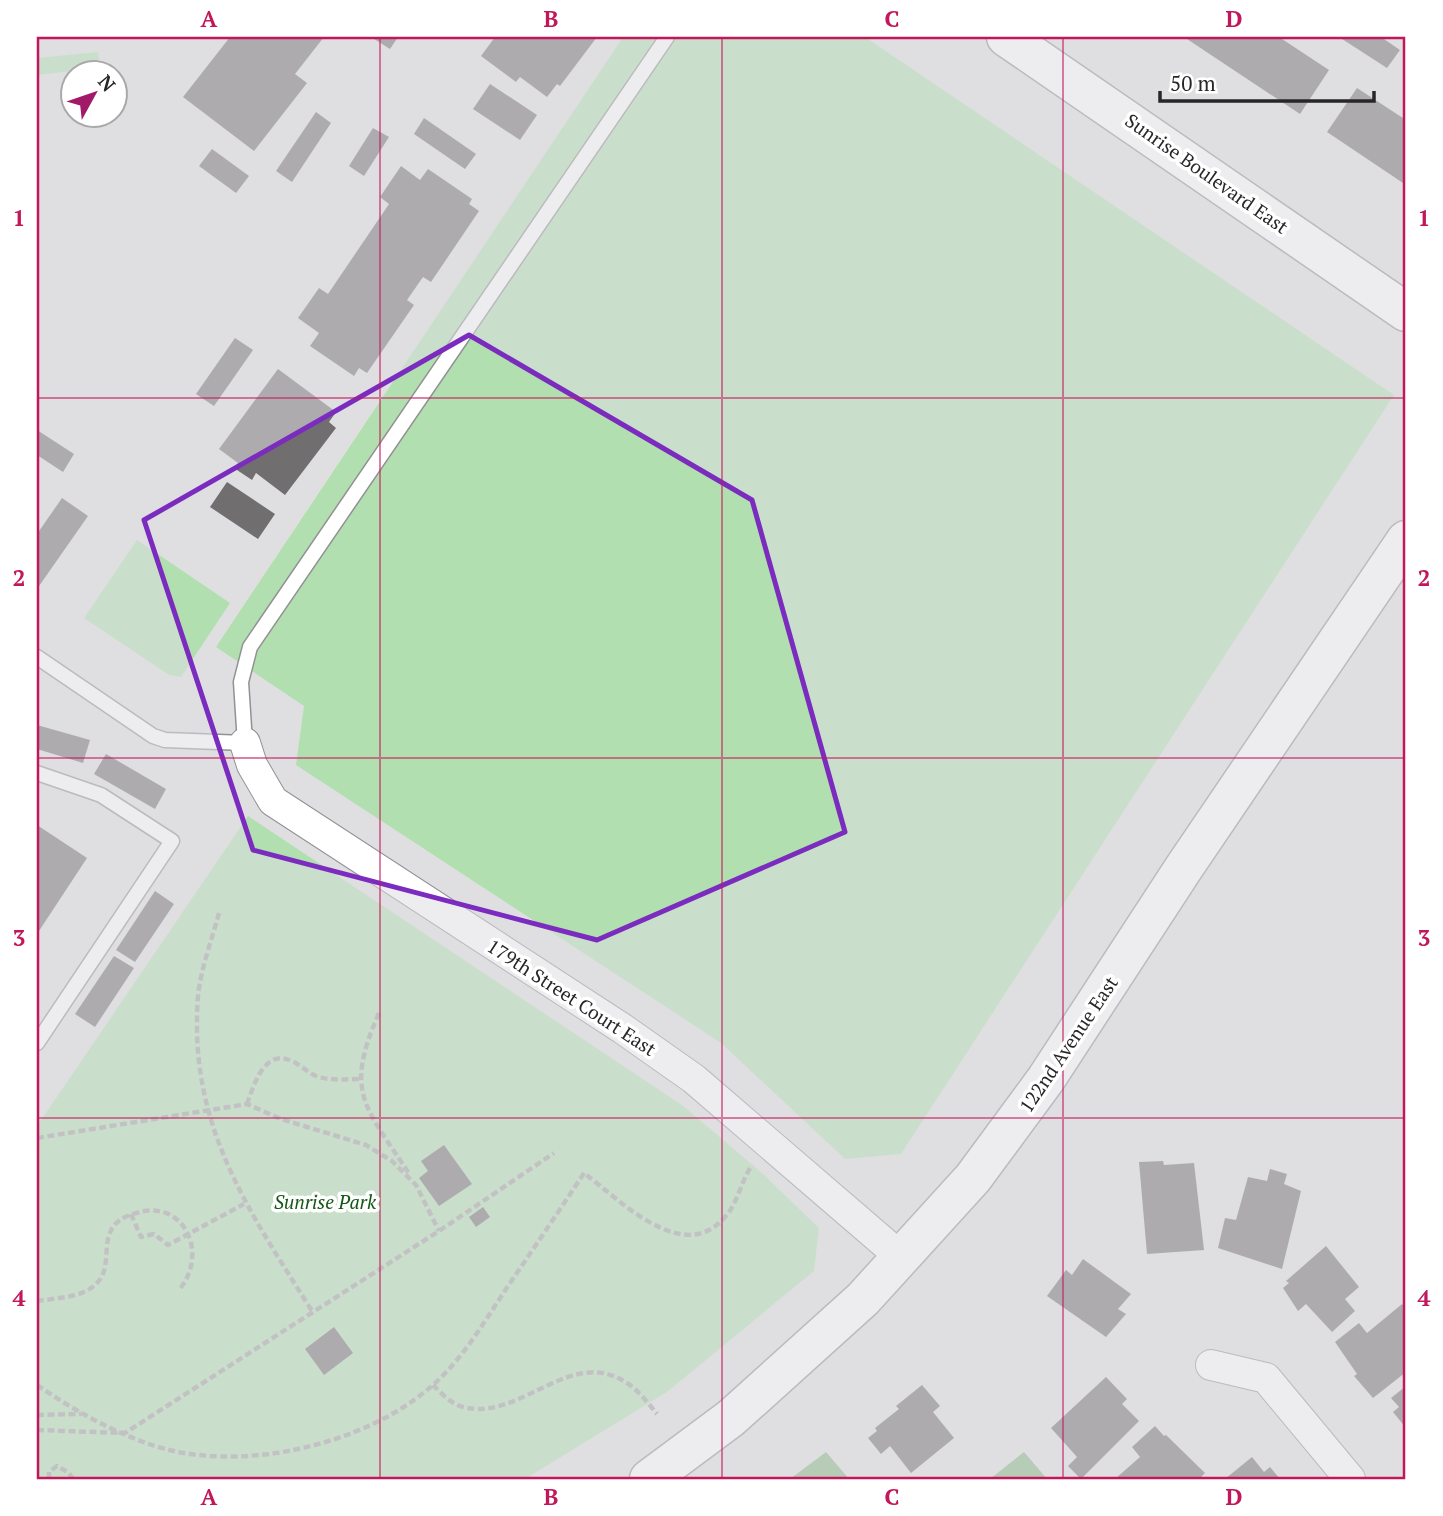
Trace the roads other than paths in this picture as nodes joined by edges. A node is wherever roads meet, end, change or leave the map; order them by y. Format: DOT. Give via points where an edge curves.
graph roads {
  1 [pos="667,37"];
  2 [pos="1006,37"];
  3 [pos="1406,312"];
  4 [pos="1406,540"];
  5 [pos="37,657"];
  6 [pos="246,743"];
  7 [pos="37,773"];
  8 [pos="37,1043"];
  9 [pos="902,1258"];
  10 [pos="1211,1365"];
  11 [pos="649,1479"];
  12 [pos="1350,1479"];
  1 -- 6 [label="lane" via="250,648 242,682"];
  2 -- 3 [label="street, Sunrise Boulevard East"];
  4 -- 9 [label="street, 122nd Avenue East" via="1046,1079 973,1178"];
  5 -- 6 [label="lane" via="153,736"];
  6 -- 9 [label="street, 179th Street Court East" via="252,765 273,801 694,1079"];
  7 -- 8 [label="lane" via="101,795 172,841"];
  9 -- 11 [label="street, 122nd Avenue East" via="777,1378"];
  10 -- 12 [label="street" via="1266,1378"];
}
